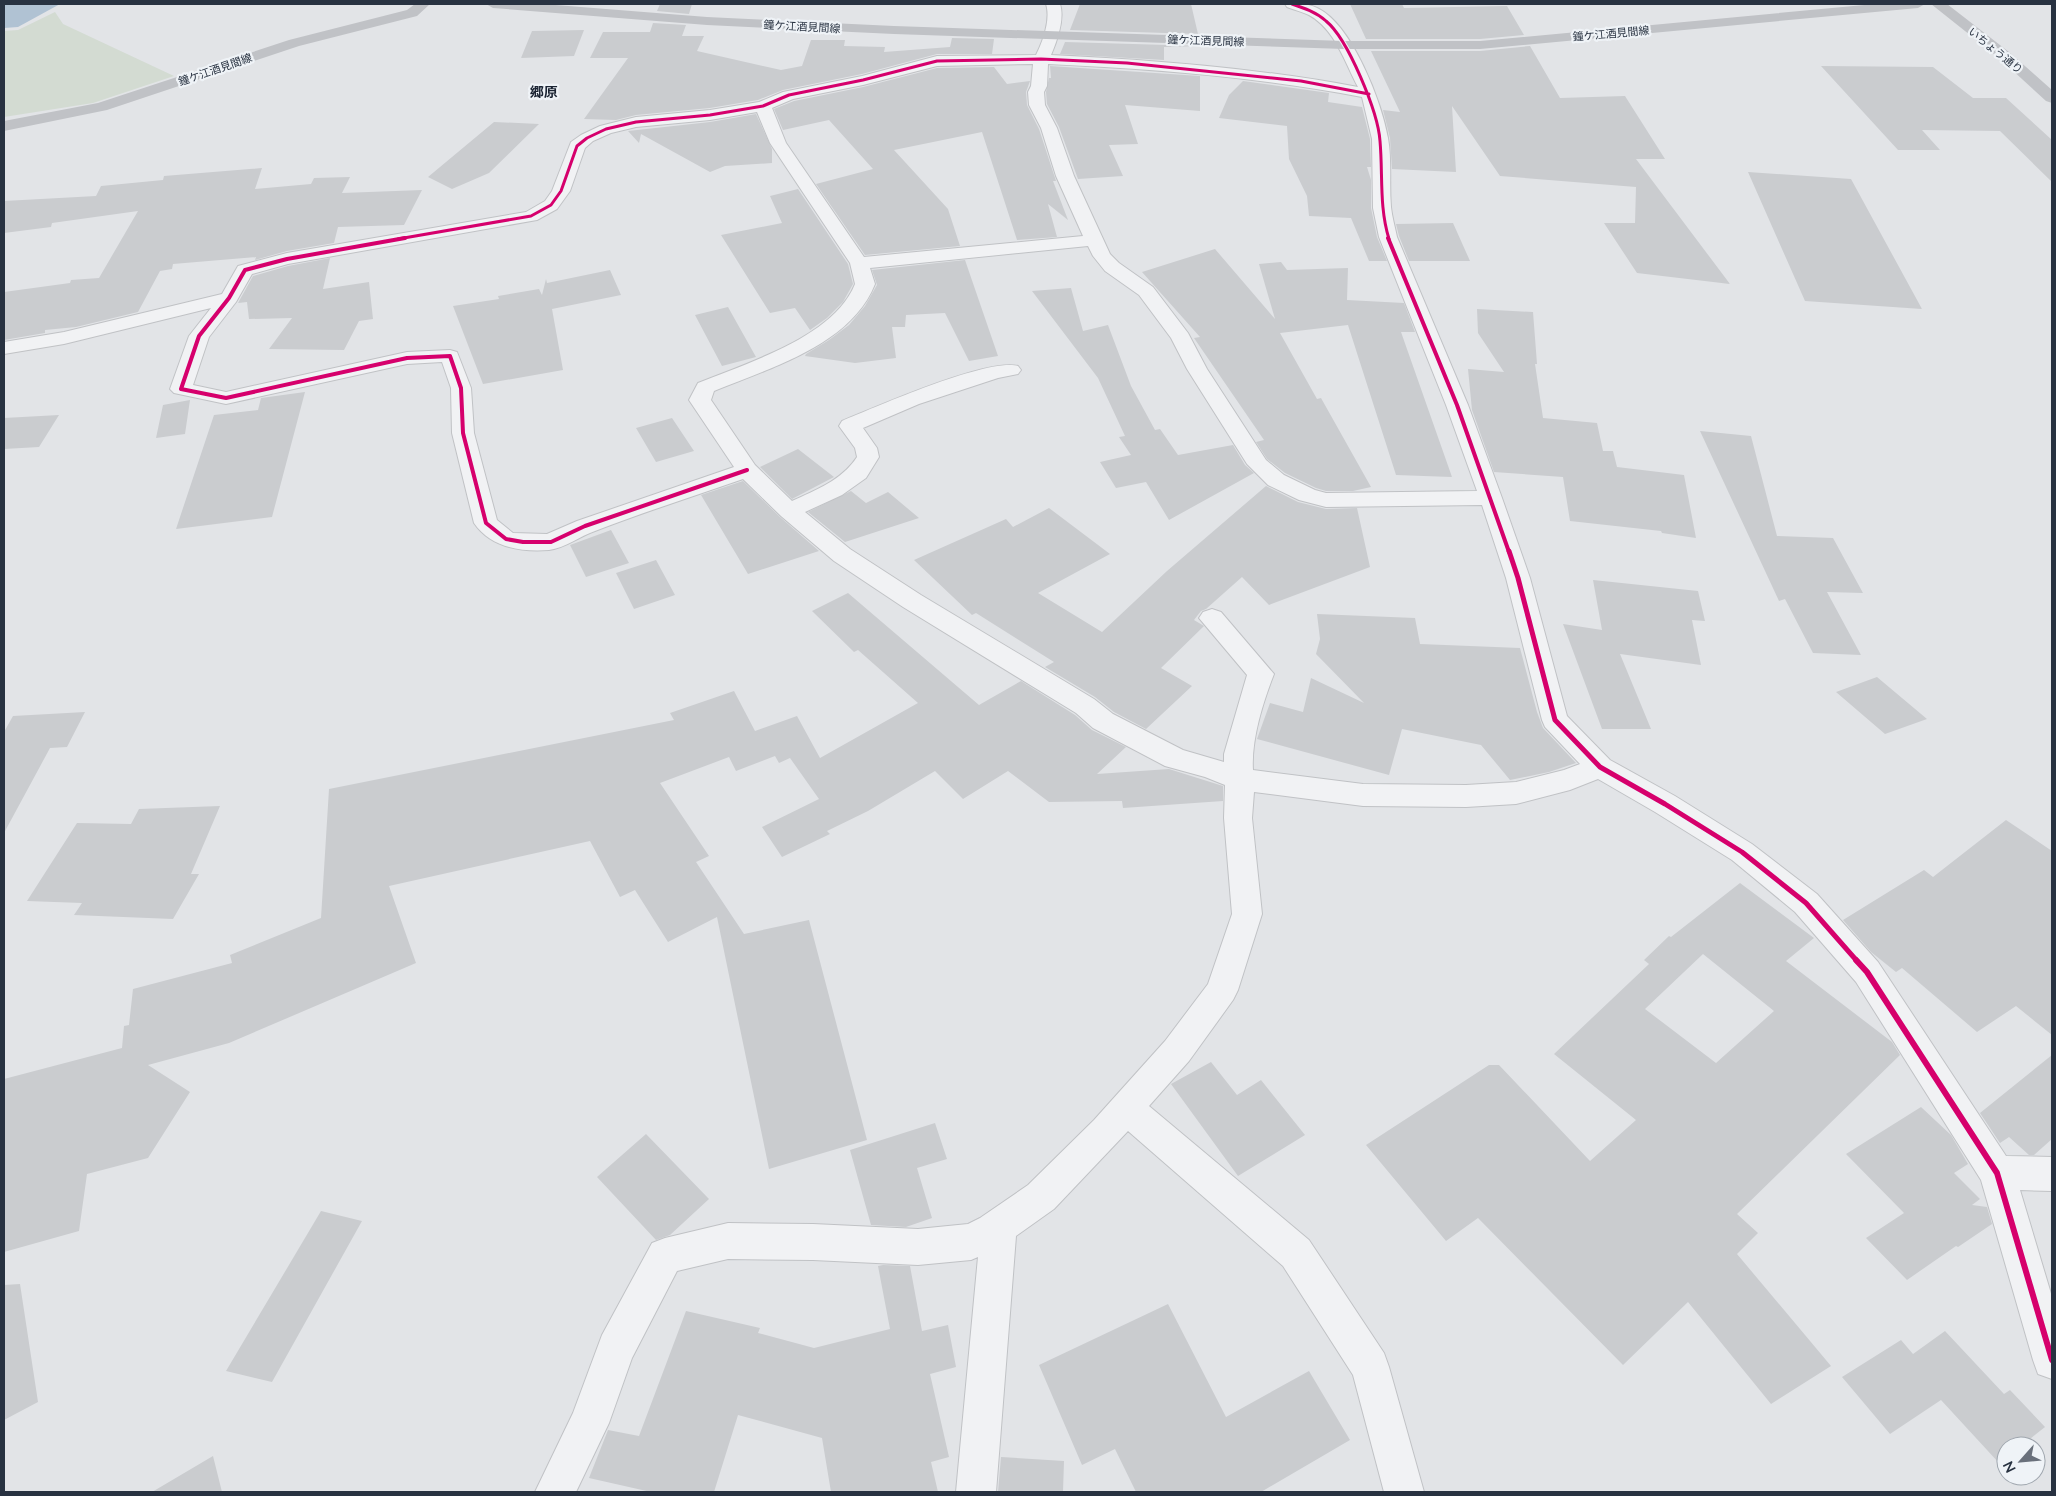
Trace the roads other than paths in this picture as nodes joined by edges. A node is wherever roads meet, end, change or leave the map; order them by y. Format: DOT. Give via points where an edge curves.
graph roads {
  1 [pos="423,4"];
  2 [pos="494,4"];
  3 [pos="1053,4"];
  4 [pos="1292,4"];
  5 [pos="1918,4"];
  6 [pos="1938,4"];
  7 [pos="1051,35"];
  8 [pos="1344,45"];
  9 [pos="1041,59"];
  10 [pos="1369,94"];
  11 [pos="2052,98"];
  12 [pos="763,106"];
  13 [pos="4,126"];
  14 [pos="1094,240"];
  15 [pos="859,263"];
  16 [pos="229,298"];
  17 [pos="4,348"];
  18 [pos="1011,370"];
  19 [pos="747,470"];
  20 [pos="1491,498"];
  21 [pos="789,511"];
  22 [pos="1212,618"];
  23 [pos="1600,767"];
  24 [pos="1239,779"];
  25 [pos="1126,1108"];
  26 [pos="1997,1173"];
  27 [pos="2052,1174"];
  28 [pos="999,1226"];
  29 [pos="2052,1360"];
  30 [pos="556,1492"];
  31 [pos="976,1492"];
  32 [pos="1404,1492"];
  1 -- 13 [label="main road, 鐘ケ江酒見間線" via="412,13 294,43 101,107"];
  2 -- 7 [label="main road, 鐘ケ江酒見間線" via="707,21"];
  3 -- 7 [label="street"];
  4 -- 8 [label="street" via="1314,12 1328,22"];
  5 -- 8 [label="main road, 鐘ケ江酒見間線" via="1480,45"];
  6 -- 11 [label="main road, いちょう通り"];
  7 -- 8 [label="main road, 鐘ケ江酒見間線"];
  7 -- 9 [label="street"];
  8 -- 10 [label="street"];
  9 -- 10 [label="street" via="1180,67 1301,81"];
  9 -- 12 [label="street" via="937,61 789,96"];
  9 -- 14 [label="street" via="1037,105"];
  10 -- 20 [label="street" via="1380,140 1382,208 1388,236"];
  12 -- 15 [label="street" via="778,143"];
  12 -- 16 [label="street" via="636,122 606,129 577,146 561,192 542,212 492,224 287,259 245,270"];
  14 -- 15 [label="street"];
  14 -- 20 [label="street" via="1102,256 1146,291 1181,337 1239,436 1258,464 1276,480 1326,500"];
  15 -- 19 [label="street" via="865,284 852,309 839,322 782,356 705,387 700,400"];
  16 -- 17 [label="street" via="64,338"];
  16 -- 19 [label="street" via="200,336 181,390 226,398 407,358 450,356 461,388 463,433 486,523 506,539 551,542 585,526"];
  18 -- 21 [label="street" via="995,372 912,400 850,426 866,448 868,457 858,474 834,490"];
  19 -- 21 [label="street"];
  20 -- 23 [label="street" via="1518,578 1555,720"];
  21 -- 24 [label="street" via="842,556 1085,706 1103,721 1175,758"];
  22 -- 24 [label="street" via="1261,674 1238,754"];
  23 -- 24 [label="street" via="1570,779 1516,793 1466,796 1364,795"];
  23 -- 26 [label="street" via="1742,852 1806,903 1868,972"];
  24 -- 25 [label="street" via="1238,818 1247,914 1222,990 1177,1051"];
  25 -- 28 [label="street" via="1041,1197"];
  25 -- 32 [label="street" via="1296,1253 1370,1367"];
  26 -- 27 [label="street"];
  26 -- 29 [label="street"];
  28 -- 30 [label="street" via="971,1242 918,1247 728,1240 665,1256 616,1349 589,1423"];
  28 -- 31 [label="street"];
}
